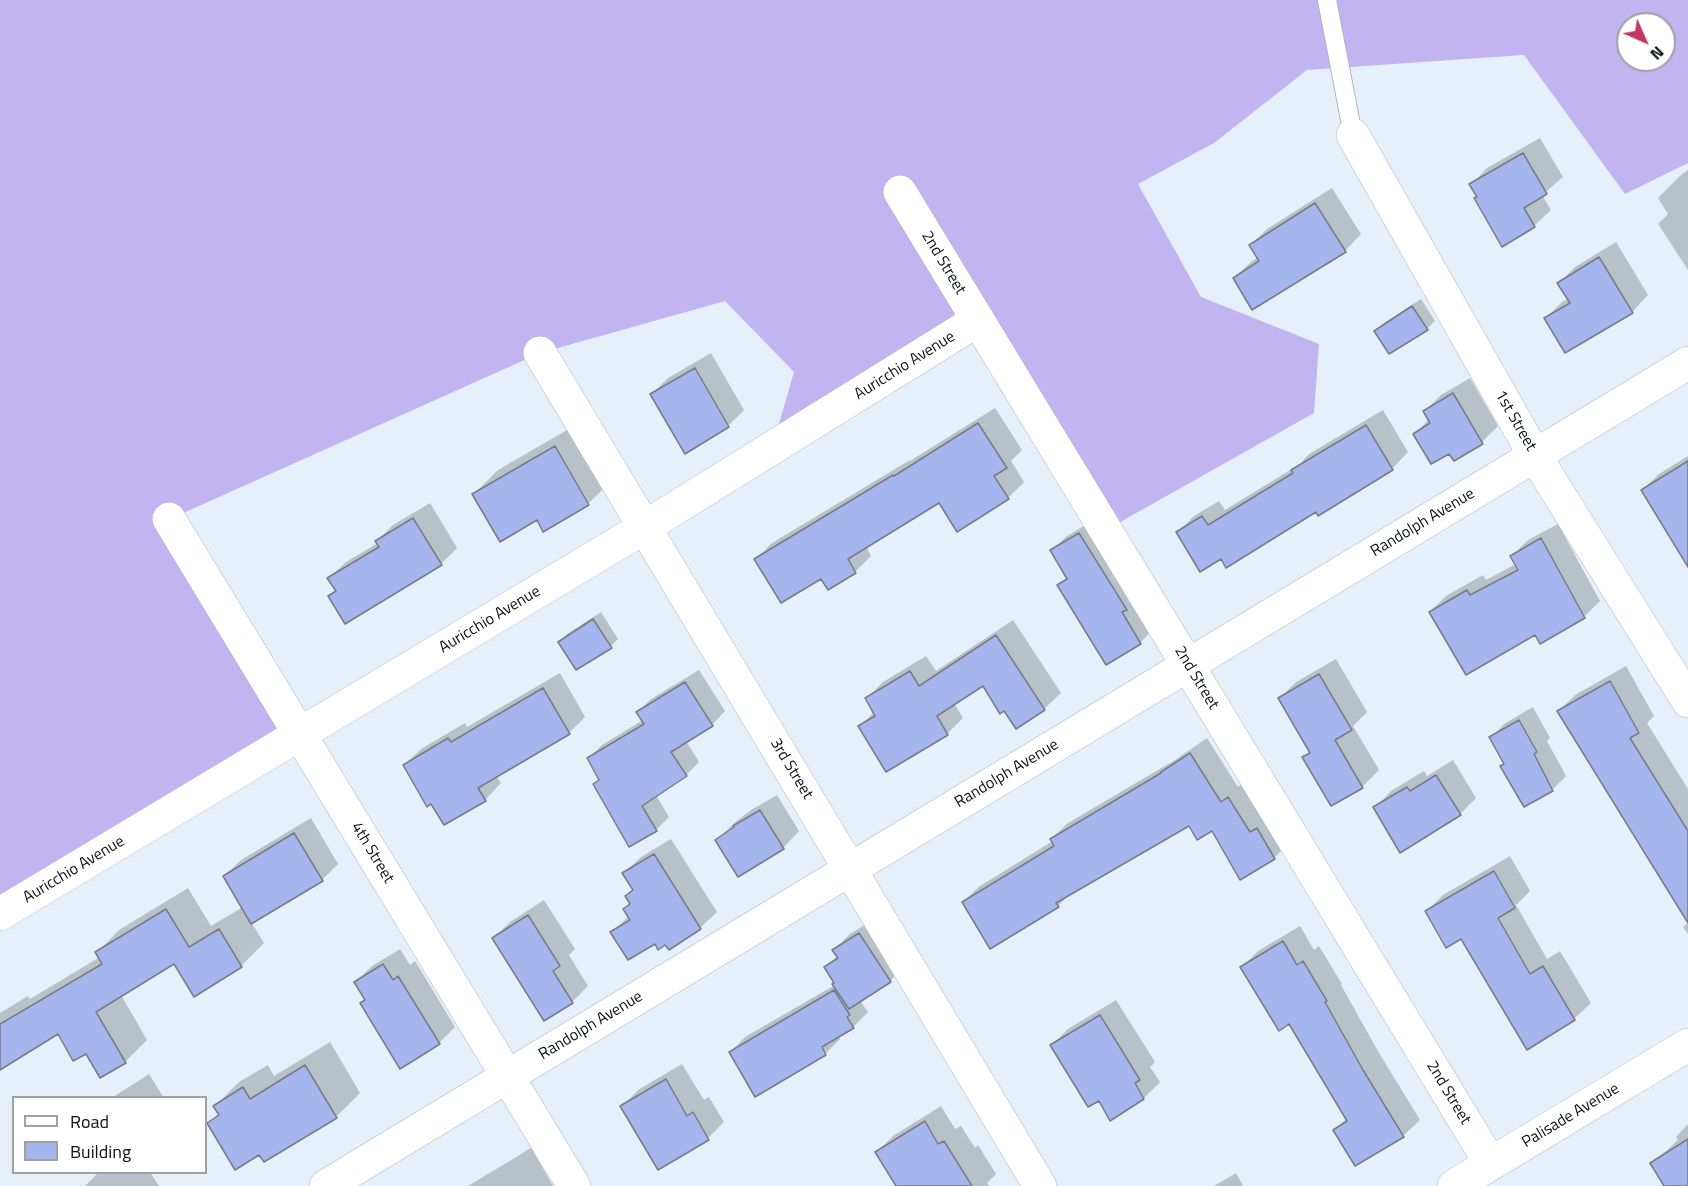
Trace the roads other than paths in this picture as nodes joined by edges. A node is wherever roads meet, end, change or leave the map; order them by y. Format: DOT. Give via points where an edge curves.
graph roads {
  1 [pos="1327,0"];
  2 [pos="1353,135"];
  3 [pos="900,192"];
  4 [pos="978,320"];
  5 [pos="540,353"];
  6 [pos="1688,363"];
  7 [pos="1535,456"];
  8 [pos="170,519"];
  9 [pos="645,527"];
  10 [pos="1188,664"];
  11 [pos="1688,701"];
  12 [pos="300,734"];
  13 [pos="851,869"];
  14 [pos="0,915"];
  15 [pos="1688,1045"];
  16 [pos="507,1077"];
  17 [pos="1491,1164"];
  18 [pos="326,1186"];
  19 [pos="574,1186"];
  20 [pos="1040,1186"];
  21 [pos="1454,1186"];
  1 -- 2 [label="lane"];
  2 -- 7 [label="street, 1st Street"];
  3 -- 4 [label="street, 2nd Street"];
  4 -- 9 [label="street, Auricchio Avenue"];
  4 -- 10 [label="street, 2nd Street"];
  5 -- 9 [label="street, 3rd Street"];
  6 -- 7 [label="street, Randolph Avenue"];
  7 -- 10 [label="street, Randolph Avenue"];
  7 -- 11 [label="street, 1st Street"];
  8 -- 12 [label="street, 4th Street"];
  9 -- 12 [label="street, Auricchio Avenue"];
  9 -- 13 [label="street, 3rd Street"];
  10 -- 13 [label="street, Randolph Avenue"];
  10 -- 17 [label="street, 2nd Street"];
  12 -- 14 [label="street, Auricchio Avenue"];
  12 -- 16 [label="street, 4th Street"];
  13 -- 16 [label="street, Randolph Avenue"];
  13 -- 20 [label="street, 3rd Street"];
  15 -- 17 [label="street, Palisade Avenue"];
  16 -- 18 [label="street, Randolph Avenue"];
  16 -- 19 [label="street, 4th Street"];
  17 -- 21 [label="street, Palisade Avenue"];
}
